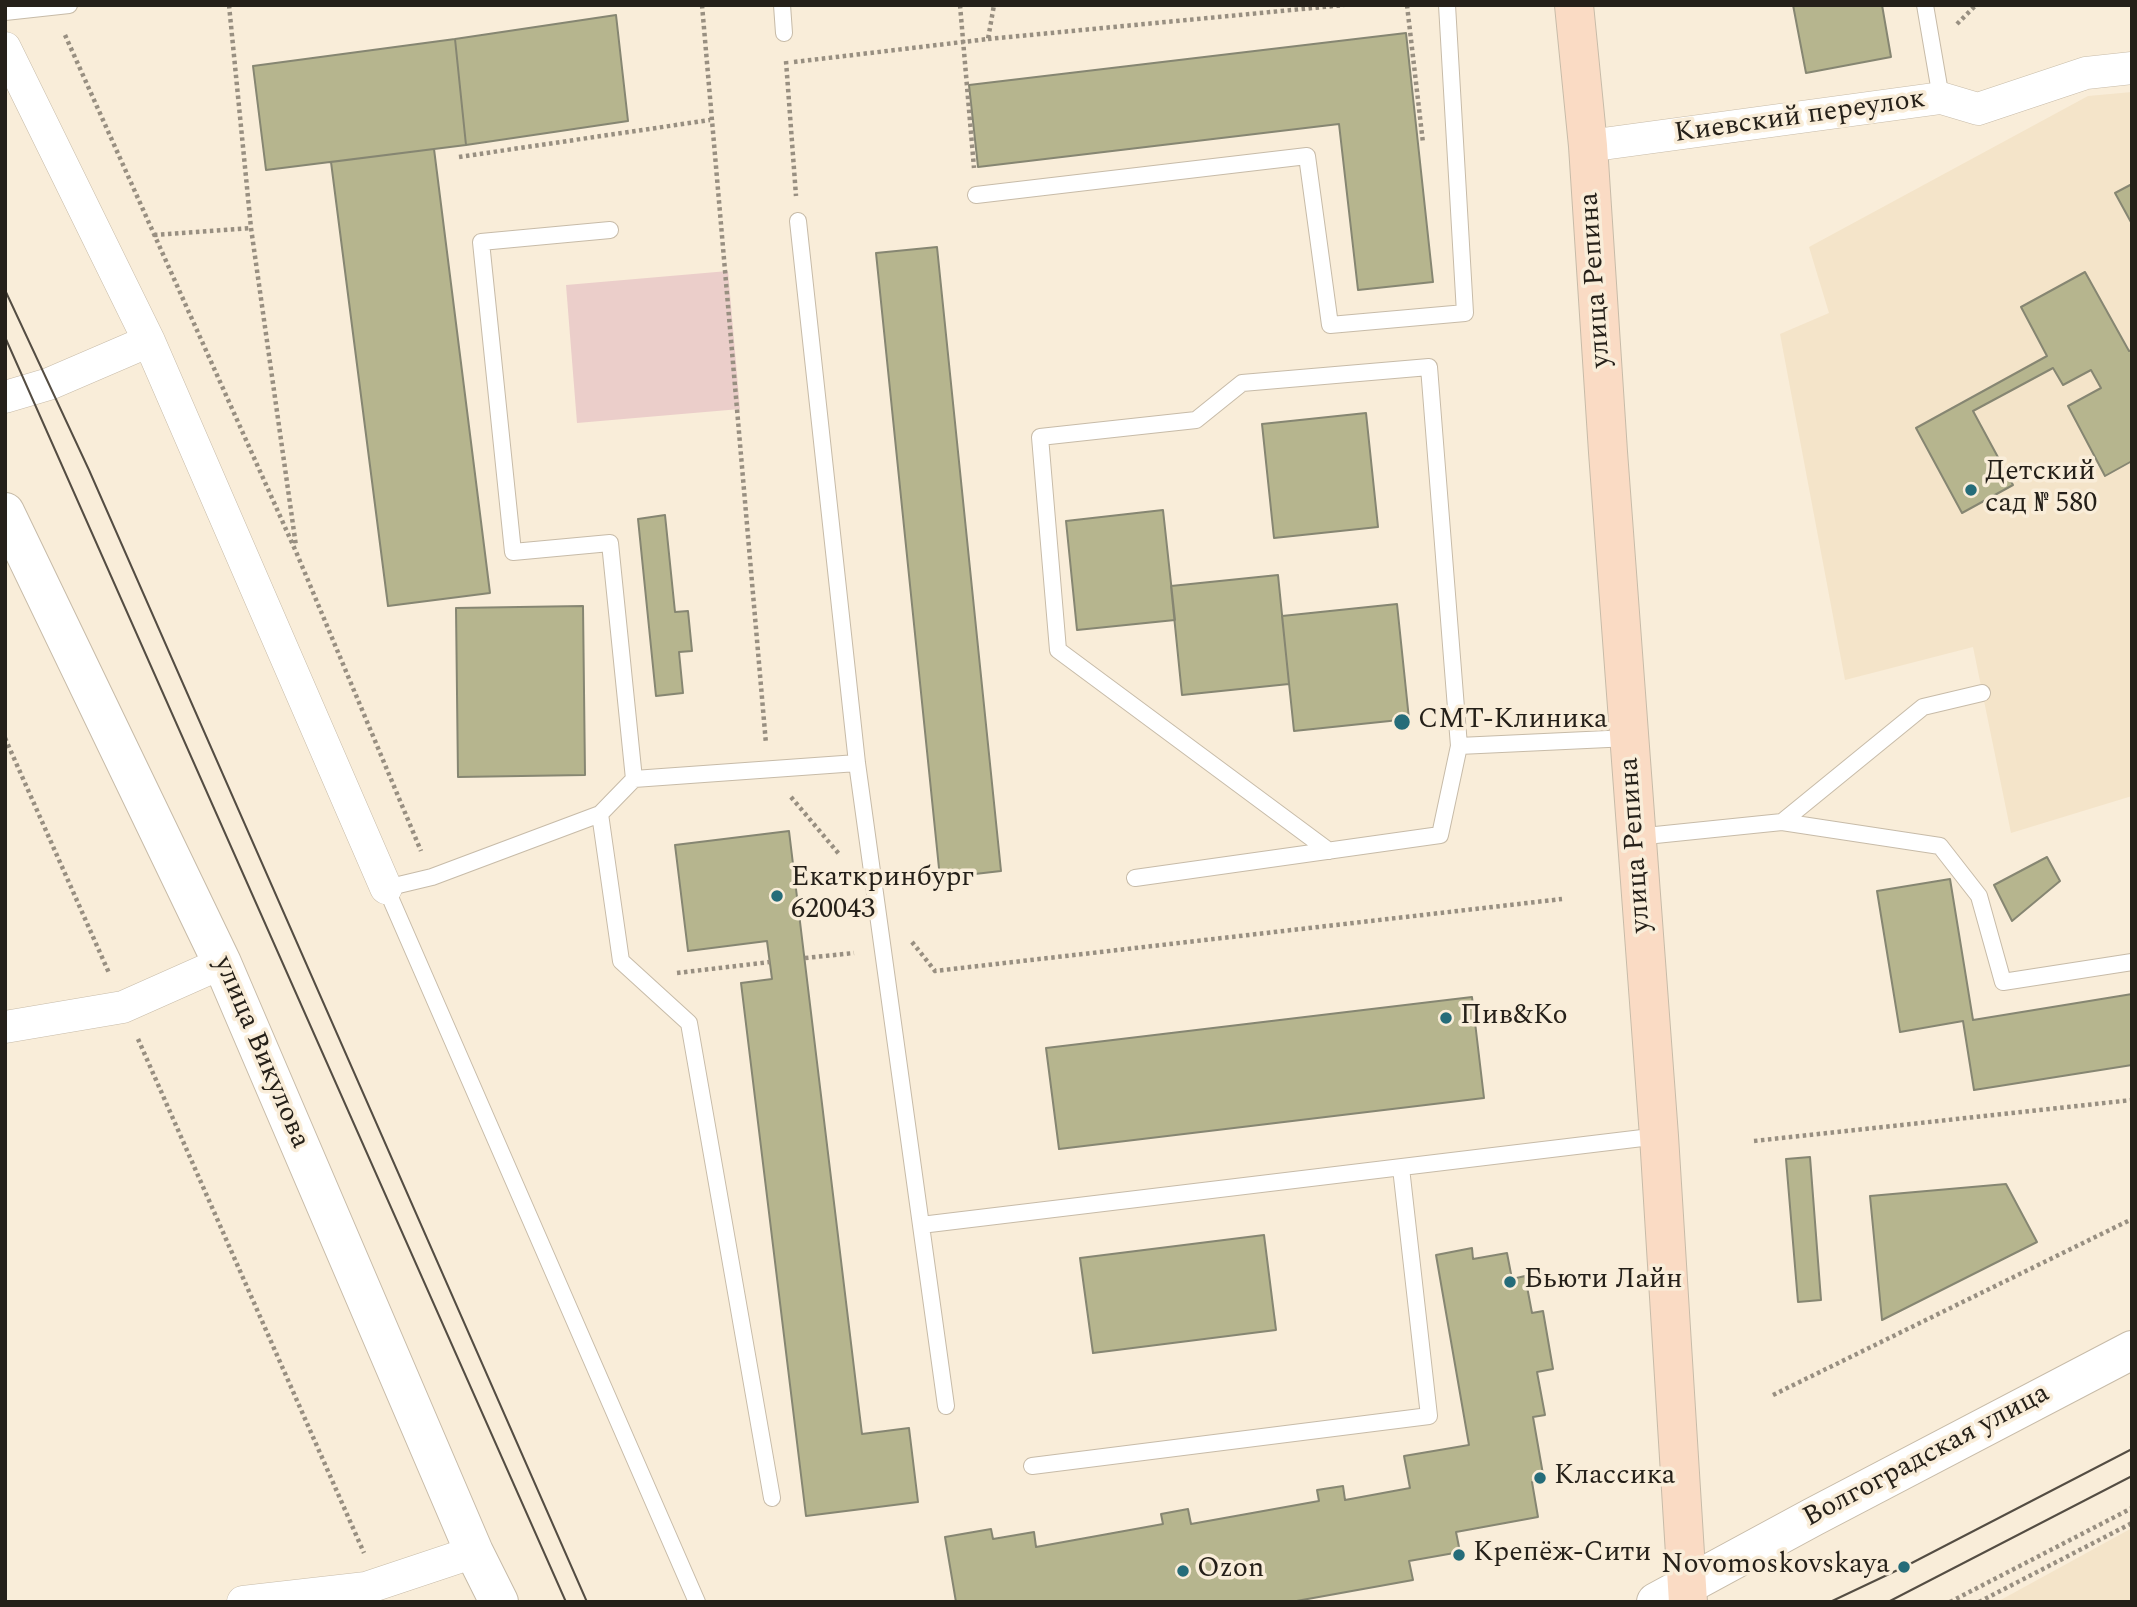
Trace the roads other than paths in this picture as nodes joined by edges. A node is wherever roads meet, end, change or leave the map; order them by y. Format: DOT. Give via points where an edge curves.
graph roads {
  1 [pos="69,5"];
  2 [pos="782,5"];
  3 [pos="1447,5"];
  4 [pos="1574,5"];
  5 [pos="1925,5"];
  6 [pos="5,12"];
  7 [pos="784,33"];
  8 [pos="5,48"];
  9 [pos="2132,68"];
  10 [pos="1941,98"];
  11 [pos="1588,146"];
  12 [pos="976,195"];
  13 [pos="798,221"];
  14 [pos="610,230"];
  15 [pos="149,341"];
  16 [pos="5,397"];
  17 [pos="5,512"];
  18 [pos="1983,693"];
  19 [pos="1629,738"];
  20 [pos="1459,746"];
  21 [pos="858,763"];
  22 [pos="634,779"];
  23 [pos="600,814"];
  24 [pos="1782,822"];
  25 [pos="1636,837"];
  26 [pos="1329,851"];
  27 [pos="1135,878"];
  28 [pos="386,888"];
  29 [pos="2132,962"];
  30 [pos="222,963"];
  31 [pos="5,1027"];
  32 [pos="1659,1136"];
  33 [pos="1401,1168"];
  34 [pos="922,1225"];
  35 [pos="2132,1350"];
  36 [pos="946,1406"];
  37 [pos="1032,1466"];
  38 [pos="772,1498"];
  39 [pos="474,1552"];
  40 [pos="1677,1596"];
  41 [pos="243,1602"];
  42 [pos="499,1602"];
  43 [pos="697,1602"];
  1 -- 6 [label="lane"];
  2 -- 7 [label="lane"];
  3 -- 12 [label="lane" via="1465,313 1330,324 1307,156"];
  4 -- 11 [label="main road, улица Репина"];
  5 -- 10 [label="lane"];
  8 -- 15 [label="street"];
  9 -- 10 [label="street, Киевский переулок" via="2086,73 1978,108"];
  10 -- 11 [label="street, Киевский переулок"];
  11 -- 19 [label="main road, улица Репина"];
  13 -- 21 [label="lane"];
  14 -- 22 [label="lane" via="481,242 513,552 610,543"];
  15 -- 16 [label="street" via="49,384"];
  15 -- 28 [label="street"];
  17 -- 30 [label="street, улица Викулова"];
  18 -- 24 [label="lane" via="1923,707"];
  19 -- 20 [label="lane"];
  19 -- 25 [label="main road, улица Репина"];
  20 -- 26 [label="lane" via="1440,835"];
  20 -- 26 [label="lane" via="1429,367 1241,383 1196,420 1041,437 1058,650"];
  21 -- 22 [label="lane"];
  21 -- 34 [label="lane"];
  22 -- 23 [label="lane"];
  23 -- 28 [label="lane" via="432,877"];
  23 -- 38 [label="lane" via="621,961 689,1023"];
  24 -- 25 [label="lane"];
  24 -- 29 [label="lane" via="1940,846 1979,896 2003,982"];
  25 -- 32 [label="main road, улица Репина"];
  26 -- 27 [label="lane"];
  28 -- 43 [label="lane"];
  30 -- 31 [label="street" via="123,1007"];
  30 -- 39 [label="street, улица Викулова"];
  32 -- 33 [label="lane"];
  32 -- 40 [label="main road, улица Репина"];
  33 -- 34 [label="lane"];
  33 -- 37 [label="lane" via="1429,1416"];
  34 -- 36 [label="lane"];
  35 -- 40 [label="street, Волгоградская улица"];
  39 -- 41 [label="street" via="366,1588"];
  39 -- 42 [label="street, улица Викулова"];
}
